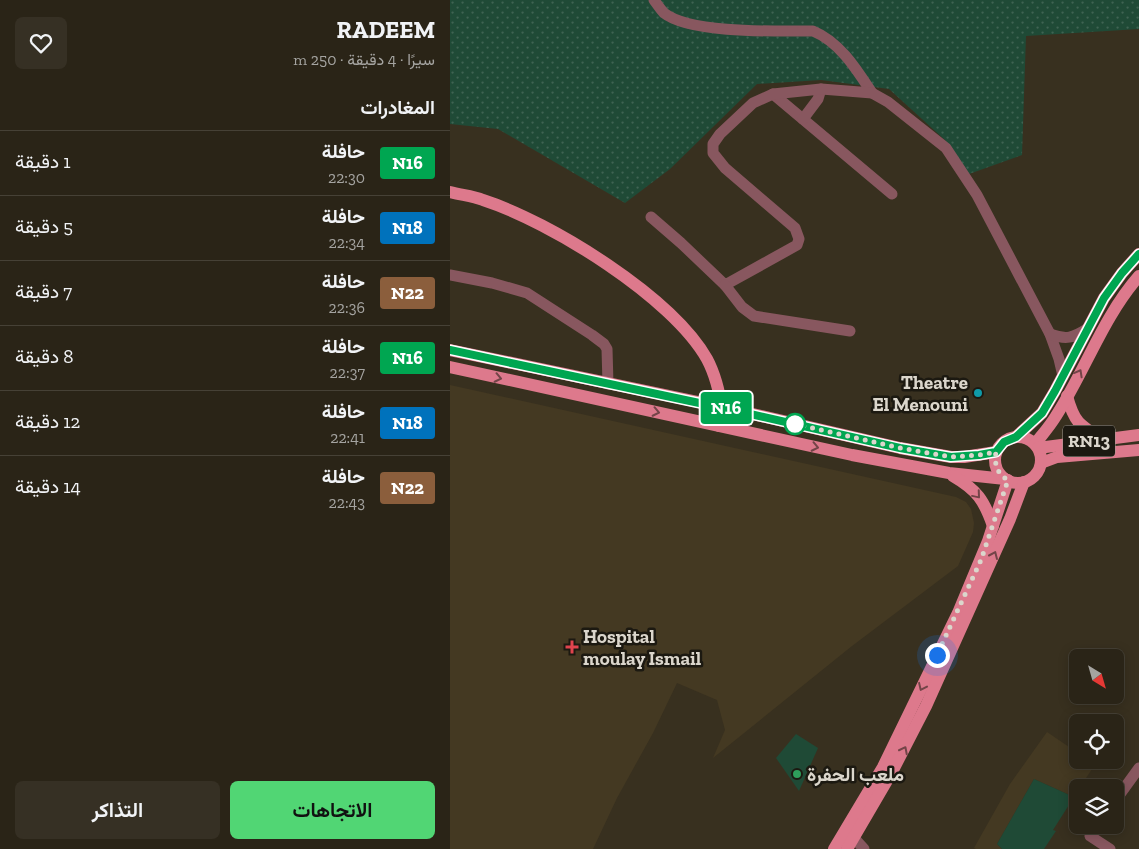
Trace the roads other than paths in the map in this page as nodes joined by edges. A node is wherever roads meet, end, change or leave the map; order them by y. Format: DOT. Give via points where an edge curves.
graph roads {
  1 [pos="654,0"];
  2 [pos="821,89"];
  3 [pos="872,93"];
  4 [pos="773,94"];
  5 [pos="803,119"];
  6 [pos="450,192"];
  7 [pos="892,194"];
  8 [pos="651,217"];
  9 [pos="1139,254"];
  10 [pos="450,275"];
  11 [pos="1139,276"];
  12 [pos="725,285"];
  13 [pos="1087,329"];
  14 [pos="850,330"];
  15 [pos="1050,334"];
  16 [pos="450,350"];
  17 [pos="450,367"];
  18 [pos="1063,376"];
  19 [pos="608,384"];
  20 [pos="1067,396"];
  21 [pos="722,407"];
  22 [pos="720,426"];
  23 [pos="1139,435"];
  24 [pos="1016,437"];
  25 [pos="1102,439"];
  26 [pos="1037,446"];
  27 [pos="1139,450"];
  28 [pos="996,452"];
  29 [pos="1041,463"];
  30 [pos="949,474"];
  31 [pos="1006,480"];
  32 [pos="1024,482"];
  33 [pos="993,526"];
  34 [pos="1139,768"];
  35 [pos="1124,789"];
  36 [pos="1091,834"];
  37 [pos="851,844"];
  38 [pos="834,849"];
  39 [pos="864,849"];
  40 [pos="1110,849"];
  1 -- 3 [label="street" via="662,12 700,25 725,29 813,31 825,36 858,72"];
  2 -- 3 [label="street"];
  2 -- 4 [label="street"];
  2 -- 5 [label="street" via="818,99"];
  3 -- 15 [label="street" via="906,115 946,148 977,195"];
  4 -- 5 [label="street"];
  4 -- 12 [label="street" via="753,103 720,134 713,144 713,153 725,168 795,228 799,240 797,245"];
  5 -- 7 [label="street"];
  6 -- 21 [label="main road" via="483,200 526,218 577,246 644,292 694,338 708,361"];
  8 -- 12 [label="street"];
  9 -- 13 [label="main road" via="1104,298"];
  10 -- 19 [label="street" via="527,293 592,335 607,349"];
  20 -- 11 [label="main road, one-way" via="1112,316"];
  12 -- 14 [label="street" via="742,307 754,316"];
  13 -- 15 [label="street" via="1067,339"];
  13 -- 18 [label="main road"];
  15 -- 18 [label="street"];
  16 -- 19 [label="main road"];
  17 -- 22 [label="main road, one-way"];
  18 -- 24 [label="main road" via="1042,413"];
  19 -- 21 [label="main road"];
  20 -- 25 [label="main road" via="1078,423"];
  20 -- 26 [label="main road"];
  21 -- 22 [label="main road"];
  21 -- 28 [label="main road" via="951,457"];
  22 -- 30 [label="main road, one-way"];
  23 -- 25 [label="main road, RN13"];
  24 -- 26 [label="main road, RN13" via="1030,440"];
  24 -- 28 [label="main road" via="1004,442"];
  25 -- 26 [label="main road, RN13"];
  26 -- 29 [label="main road, RN13"];
  27 -- 29 [label="main road, RN13" via="1057,457"];
  28 -- 31 [label="main road" via="996,467"];
  29 -- 32 [label="main road, RN13" via="1036,475"];
  30 -- 31 [label="main road"];
  30 -- 33 [label="main road, one-way" via="976,492 985,504"];
  31 -- 32 [label="main road"];
  31 -- 33 [label="main road"];
  37 -- 32 [label="main road, one-way" via="926,706"];
  33 -- 38 [label="main road, one-way" via="958,613 908,718 874,784"];
  34 -- 35 [label="street"];
  36 -- 40 [label="street"];
  37 -- 39 [label="street"];
}
